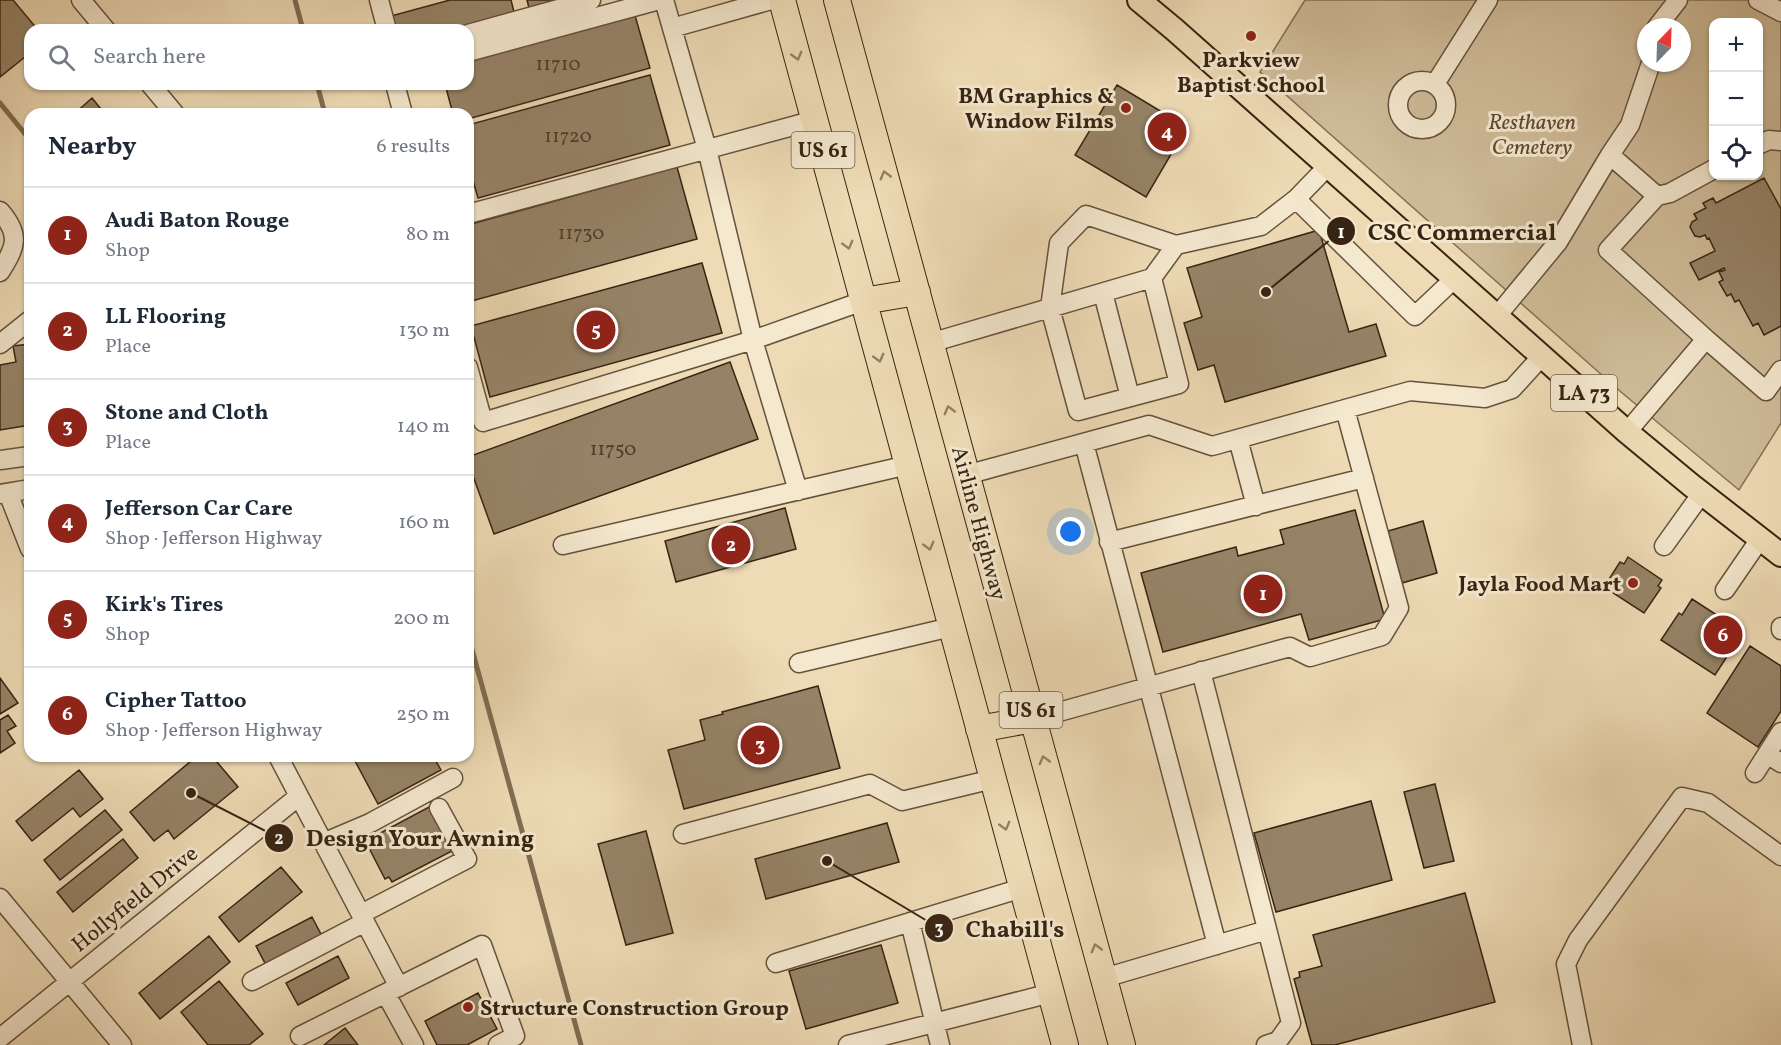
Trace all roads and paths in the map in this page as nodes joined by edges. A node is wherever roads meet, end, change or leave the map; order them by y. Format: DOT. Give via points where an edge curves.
graph roads {
  1 [pos="81,0"];
  2 [pos="379,0"];
  3 [pos="591,0"];
  4 [pos="659,0"];
  5 [pos="664,0"];
  6 [pos="771,0"];
  7 [pos="782,0"];
  8 [pos="837,0"];
  9 [pos="1139,0"];
  10 [pos="1488,0"];
  11 [pos="1658,0"];
  12 [pos="1678,0"];
  13 [pos="1758,0"];
  14 [pos="1781,12"];
  15 [pos="1657,18"];
  16 [pos="1663,18"];
  17 [pos="100,24"];
  18 [pos="385,24"];
  19 [pos="672,28"];
  20 [pos="474,32"];
  21 [pos="474,50"];
  22 [pos="1648,72"];
  23 [pos="1435,84"];
  24 [pos="155,90"];
  25 [pos="397,90"];
  26 [pos="170,108"];
  27 [pos="401,108"];
  28 [pos="815,120"];
  29 [pos="1781,141"];
  30 [pos="1763,143"];
  31 [pos="707,149"];
  32 [pos="1611,155"];
  33 [pos="1328,166"];
  34 [pos="1709,171"];
  35 [pos="1657,196"];
  36 [pos="1296,199"];
  37 [pos="0,212"];
  38 [pos="474,212"];
  39 [pos="1176,245"];
  40 [pos="0,272"];
  41 [pos="1152,278"];
  42 [pos="1454,279"];
  43 [pos="917,292"];
  44 [pos="1103,293"];
  45 [pos="863,301"];
  46 [pos="1050,308"];
  47 [pos="1497,316"];
  48 [pos="24,325"];
  49 [pos="1706,339"];
  50 [pos="753,340"];
  51 [pos="930,343"];
  52 [pos="0,344"];
  53 [pos="1542,356"];
  54 [pos="1781,370"];
  55 [pos="474,389"];
  56 [pos="1130,397"];
  57 [pos="1345,409"];
  58 [pos="1627,432"];
  59 [pos="1238,439"];
  60 [pos="1084,443"];
  61 [pos="24,457"];
  62 [pos="0,460"];
  63 [pos="908,465"];
  64 [pos="966,474"];
  65 [pos="1364,478"];
  66 [pos="24,490"];
  67 [pos="798,491"];
  68 [pos="4,493"];
  69 [pos="1702,493"];
  70 [pos="1256,506"];
  71 [pos="24,536"];
  72 [pos="1760,539"];
  73 [pos="1109,542"];
  74 [pos="563,545"];
  75 [pos="1664,546"];
  76 [pos="1781,555"];
  77 [pos="1725,590"];
  78 [pos="951,627"];
  79 [pos="799,663"];
  80 [pos="1200,671"];
  81 [pos="1150,688"];
  82 [pos="1033,719"];
  83 [pos="979,729"];
  84 [pos="1781,732"];
  85 [pos="1774,758"];
  86 [pos="281,762"];
  87 [pos="1755,773"];
  88 [pos="453,778"];
  89 [pos="993,779"];
  90 [pos="299,796"];
  91 [pos="439,808"];
  92 [pos="683,834"];
  93 [pos="323,843"];
  94 [pos="1781,856"];
  95 [pos="1022,888"];
  96 [pos="0,898"];
  97 [pos="363,918"];
  98 [pos="910,922"];
  99 [pos="1267,930"];
  100 [pos="1217,945"];
  101 [pos="776,963"];
  102 [pos="1104,978"];
  103 [pos="252,981"];
  104 [pos="69,982"];
  105 [pos="1051,993"];
  106 [pos="385,994"];
  107 [pos="934,1023"];
  108 [pos="300,1036"];
  109 [pos="0,1038"];
  110 [pos="122,1045"];
  111 [pos="414,1045"];
  112 [pos="498,1045"];
  113 [pos="848,1045"];
  114 [pos="940,1045"];
  115 [pos="1065,1045"];
  116 [pos="1122,1045"];
  117 [pos="1266,1045"];
  118 [pos="1582,1045"];
  1 -- 17 [label="street"];
  2 -- 18 [label="street"];
  3 -- 20 [label="street"];
  4 -- 21 [label="street"];
  5 -- 19 [label="street"];
  6 -- 19 [label="street"];
  7 -- 28 [label="highway, US 61, one-way"];
  43 -- 8 [label="highway, Airline Highway / US 61, one-way"];
  9 -- 33 [label="main road, LA 73"];
  10 -- 23 [label="street"];
  11 -- 15 [label="street"];
  12 -- 16 [label="street"];
  13 -- 14 [label="street"];
  19 -- 31 [label="street"];
  22 -- 32 [label="street" via="1630,125"];
  24 -- 26 [label="street"];
  25 -- 27 [label="street"];
  28 -- 31 [label="street"];
  28 -- 45 [label="highway, US 61, one-way"];
  29 -- 30 [label="street"];
  31 -- 38 [label="street"];
  31 -- 50 [label="street"];
  32 -- 35 [label="street"];
  32 -- 47 [label="street" via="1544,262"];
  33 -- 36 [label="street"];
  33 -- 42 [label="main road, LA 73"];
  34 -- 35 [label="street"];
  35 -- 49 [label="street" via="1608,250"];
  36 -- 39 [label="street" via="1261,226"];
  36 -- 42 [label="street" via="1415,316"];
  37 -- 40 [label="street" via="14,228 13,247"];
  39 -- 41 [label="street"];
  39 -- 46 [label="street" via="1086,214 1059,243"];
  41 -- 44 [label="street"];
  41 -- 56 [label="street" via="1179,384"];
  42 -- 47 [label="main road, LA 73"];
  43 -- 45 [label="highway"];
  43 -- 51 [label="highway, Airline Highway / US 61"];
  44 -- 46 [label="street"];
  44 -- 56 [label="street"];
  45 -- 50 [label="street"];
  45 -- 63 [label="highway, US 61, one-way"];
  46 -- 51 [label="street"];
  46 -- 56 [label="street" via="1078,411"];
  47 -- 53 [label="main road, LA 73"];
  48 -- 52 [label="street"];
  49 -- 54 [label="street" via="1766,391"];
  49 -- 58 [label="street"];
  50 -- 55 [label="street" via="483,422"];
  50 -- 67 [label="street"];
  64 -- 51 [label="highway, Airline Highway / US 61, one-way"];
  53 -- 57 [label="street" via="1512,389 1485,398 1410,391"];
  53 -- 58 [label="main road, LA 73"];
  57 -- 59 [label="street"];
  57 -- 65 [label="street"];
  58 -- 69 [label="main road, LA 73"];
  59 -- 60 [label="street" via="1212,446 1149,426"];
  59 -- 70 [label="street"];
  60 -- 64 [label="street"];
  60 -- 73 [label="street"];
  61 -- 62 [label="street"];
  63 -- 67 [label="street"];
  63 -- 78 [label="highway, US 61, one-way"];
  64 -- 82 [label="highway, Airline Highway / US 61"];
  65 -- 70 [label="street"];
  65 -- 80 [label="street" via="1399,608 1382,636 1311,657 1290,646"];
  66 -- 68 [label="street"];
  67 -- 74 [label="street"];
  68 -- 71 [label="street"];
  69 -- 72 [label="main road, LA 73"];
  69 -- 75 [label="street"];
  70 -- 73 [label="street"];
  72 -- 76 [label="main road, LA 73"];
  72 -- 77 [label="street"];
  73 -- 81 [label="street"];
  78 -- 79 [label="street"];
  78 -- 83 [label="highway, US 61"];
  80 -- 81 [label="street"];
  80 -- 99 [label="street"];
  81 -- 82 [label="street"];
  81 -- 100 [label="street"];
  82 -- 83 [label="highway"];
  102 -- 82 [label="highway, Airline Highway / US 61, one-way"];
  83 -- 89 [label="highway, US 61"];
  84 -- 85 [label="street"];
  85 -- 87 [label="street"];
  86 -- 90 [label="street"];
  88 -- 93 [label="street" via="370,823"];
  89 -- 92 [label="street" via="902,801 870,784"];
  89 -- 95 [label="highway, US 61, one-way"];
  90 -- 93 [label="street"];
  90 -- 104 [label="street, Hollyfield Drive"];
  91 -- 97 [label="street" via="467,860"];
  93 -- 97 [label="street"];
  94 -- 118 [label="street" via="1708,803 1682,797 1578,940 1566,964"];
  95 -- 98 [label="street"];
  95 -- 105 [label="highway, US 61"];
  96 -- 104 [label="street"];
  97 -- 103 [label="street"];
  97 -- 106 [label="street"];
  98 -- 101 [label="street"];
  98 -- 107 [label="street"];
  99 -- 100 [label="street"];
  99 -- 117 [label="street" via="1291,1023 1278,1041"];
  100 -- 102 [label="street"];
  102 -- 116 [label="highway, Airline Highway / US 61"];
  104 -- 109 [label="street, Hollyfield Drive"];
  104 -- 110 [label="street"];
  105 -- 107 [label="street"];
  105 -- 115 [label="highway, US 61"];
  106 -- 108 [label="street"];
  106 -- 111 [label="street"];
  106 -- 112 [label="street" via="482,945 515,1036"];
  107 -- 113 [label="street"];
  107 -- 114 [label="street"];
}
